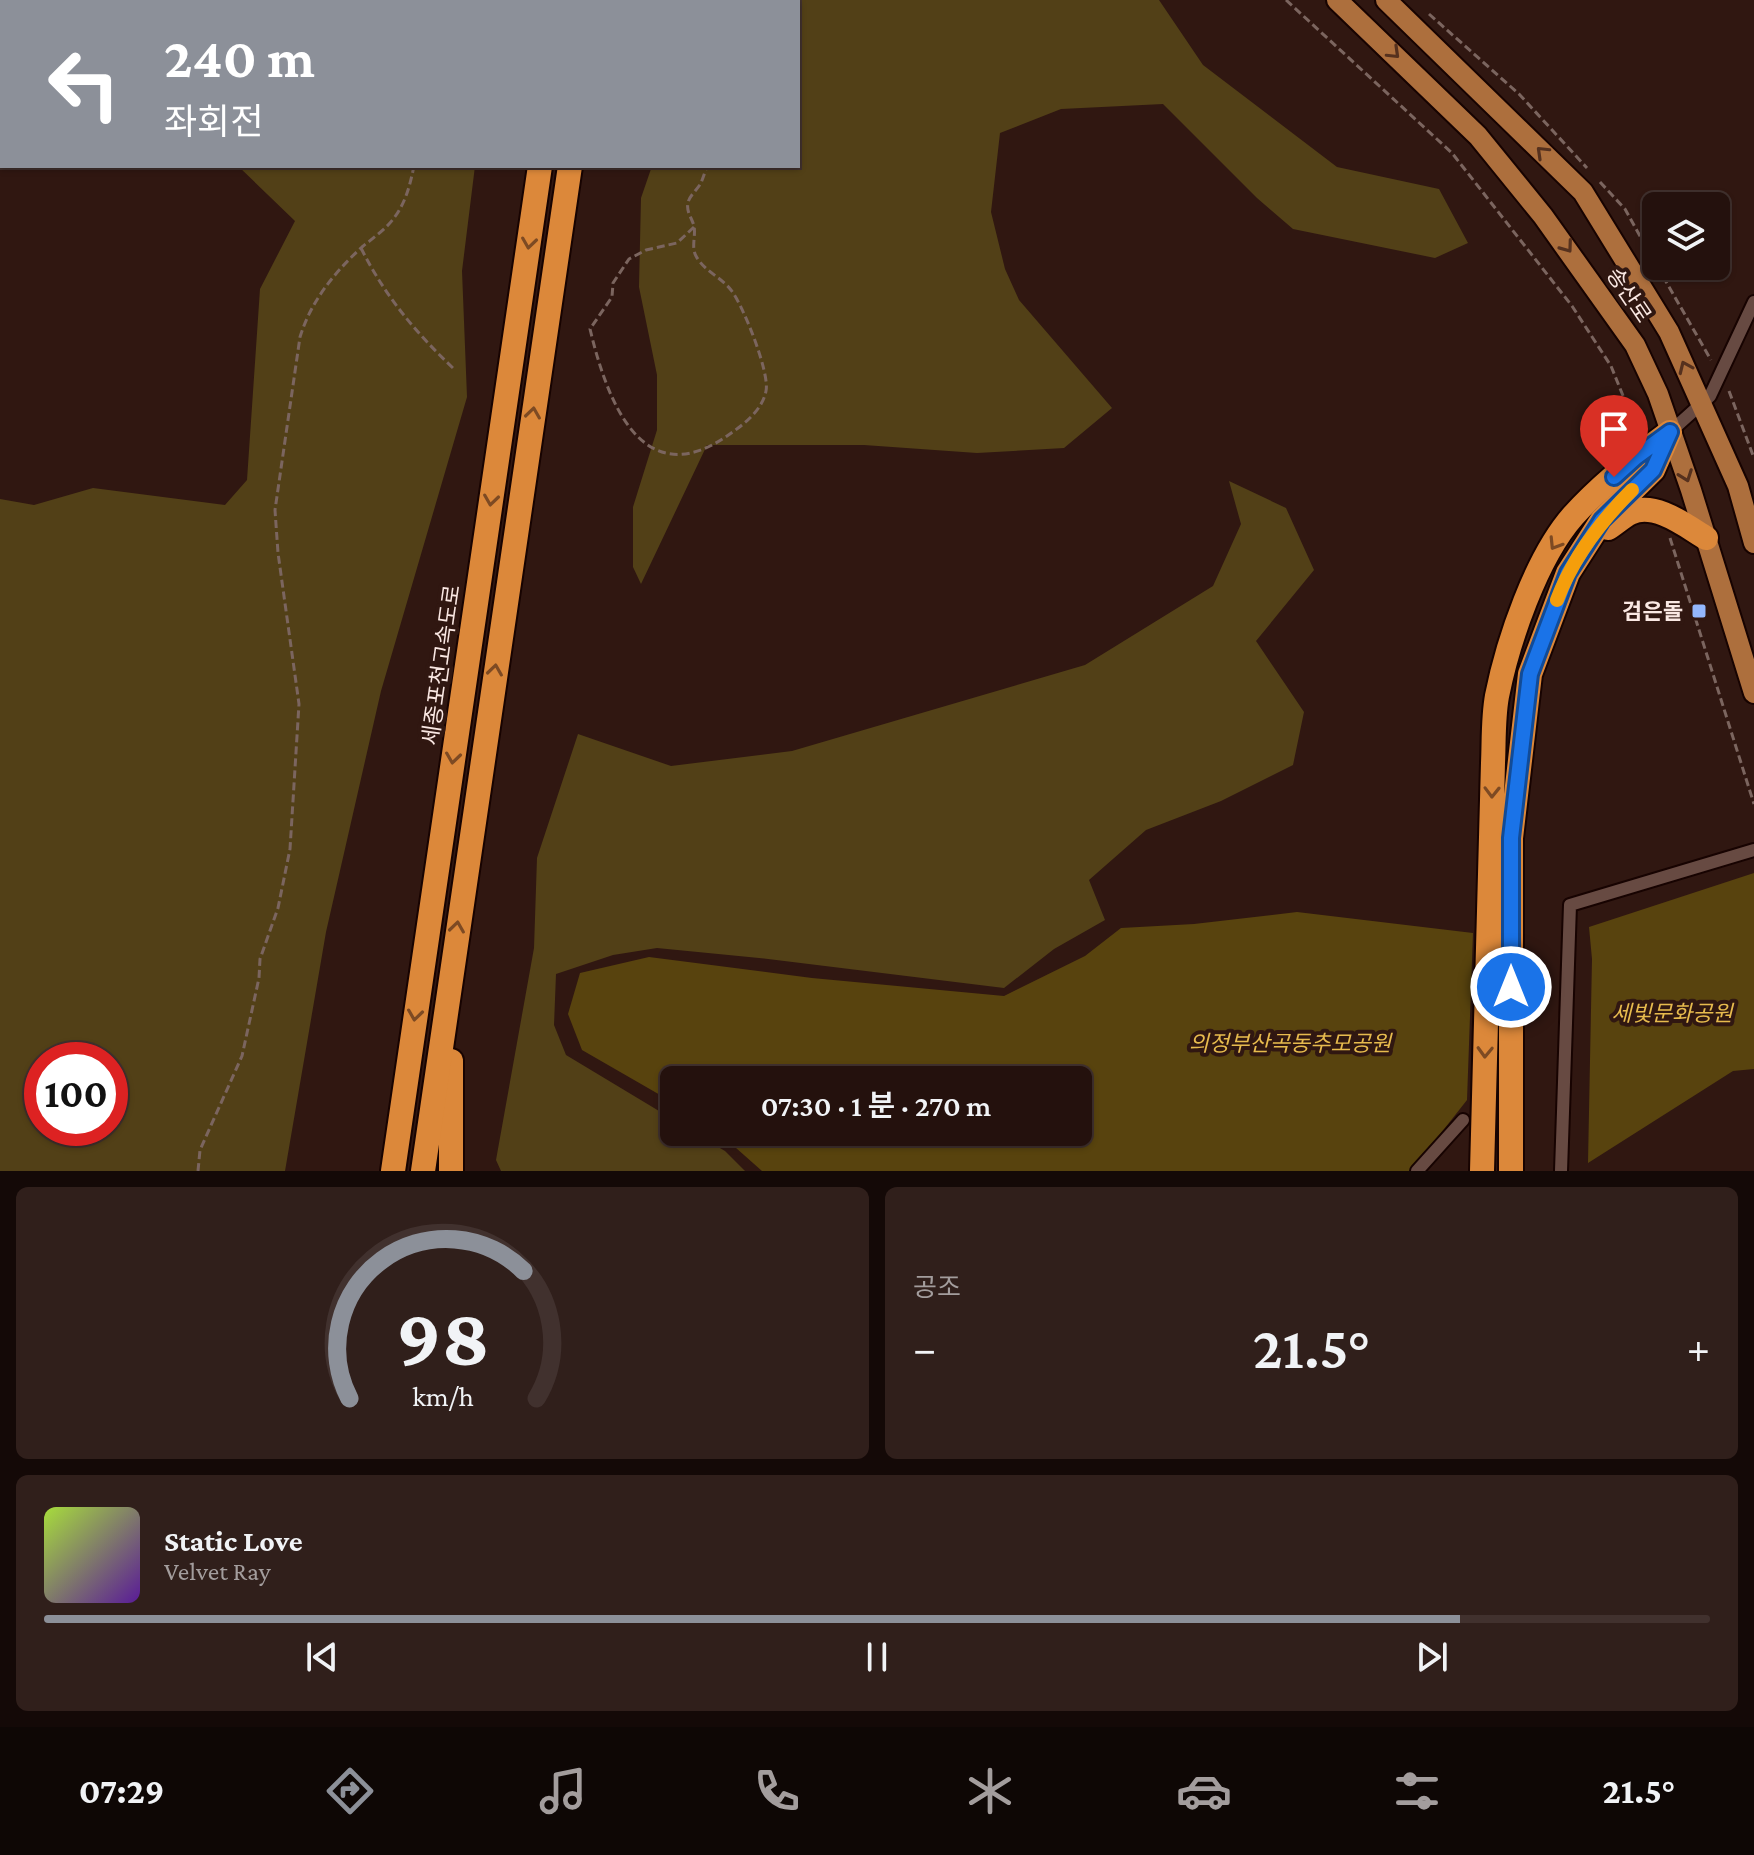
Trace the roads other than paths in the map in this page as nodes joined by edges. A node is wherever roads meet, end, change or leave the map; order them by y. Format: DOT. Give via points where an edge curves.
graph roads {
  1 [pos="1337,0"];
  2 [pos="1386,0"];
  3 [pos="540,168"];
  4 [pos="570,168"];
  5 [pos="1754,302"];
  6 [pos="1701,404"];
  7 [pos="1670,432"];
  8 [pos="1706,538"];
  9 [pos="1754,543"];
  10 [pos="1573,564"];
  11 [pos="1754,693"];
  12 [pos="1754,850"];
  13 [pos="450,977"];
  14 [pos="1463,1120"];
  15 [pos="393,1171"];
  16 [pos="423,1171"];
  17 [pos="451,1171"];
  18 [pos="1417,1171"];
  19 [pos="1482,1171"];
  20 [pos="1511,1171"];
  21 [pos="1561,1171"];
  1 -- 7 [label="main road, 송산로, one-way" via="1478,136 1543,216 1635,345"];
  6 -- 2 [label="main road, 송산로, one-way" via="1669,332 1583,192"];
  3 -- 15 [label="highway, 세종포천고속도로, one-way"];
  13 -- 4 [label="highway, one-way"];
  5 -- 6 [label="street" via="1710,396"];
  6 -- 7 [label="street"];
  6 -- 9 [label="main road, 송산로" via="1738,486"];
  7 -- 8 [label="main road, 송산로, one-way"];
  7 -- 10 [label="highway" via="1653,470 1602,520"];
  7 -- 19 [label="highway, one-way" via="1572,518 1535,577 1497,697"];
  8 -- 10 [label="highway" via="1652,511 1632,512 1605,530"];
  8 -- 11 [label="main road, 송산로"];
  10 -- 20 [label="highway" via="1530,674 1511,838"];
  12 -- 21 [label="street" via="1570,905"];
  13 -- 16 [label="highway"];
  13 -- 17 [label="highway"];
  14 -- 18 [label="street"];
}
